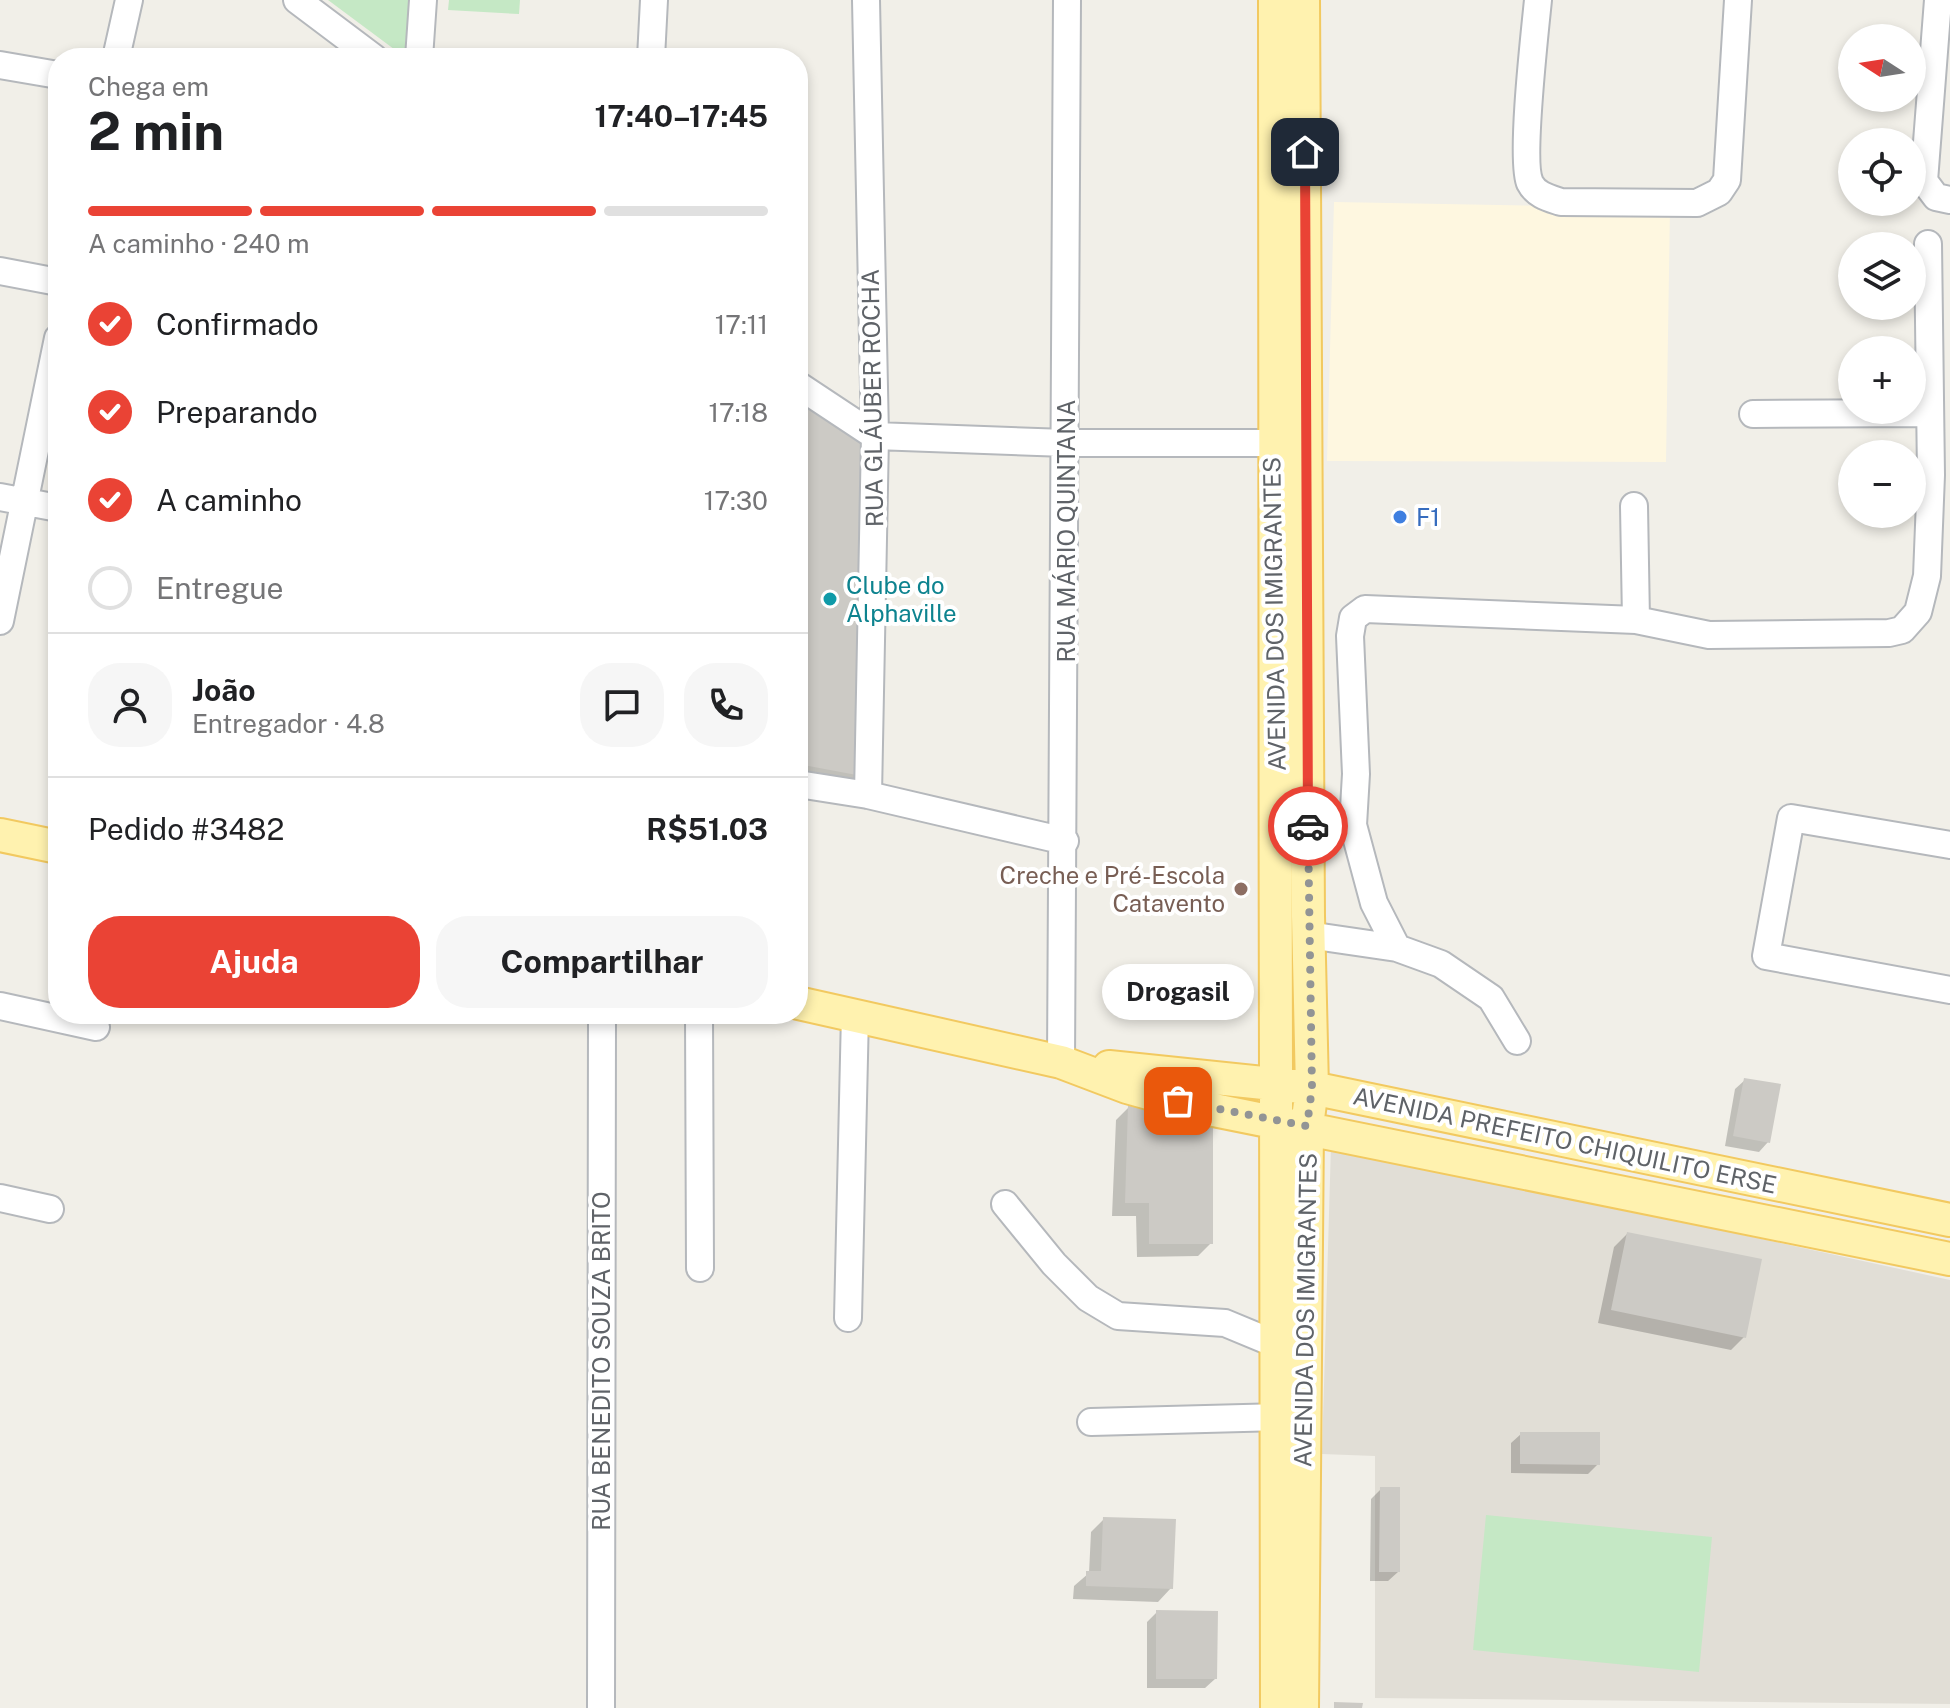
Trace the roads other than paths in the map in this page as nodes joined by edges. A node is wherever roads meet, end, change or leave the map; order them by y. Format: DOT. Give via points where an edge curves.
graph roads {
  1 [pos="129,0"];
  2 [pos="297,0"];
  3 [pos="423,0"];
  4 [pos="654,0"];
  5 [pos="866,0"];
  6 [pos="1067,0"];
  7 [pos="1275,0"];
  8 [pos="1303,0"];
  9 [pos="1538,0"];
  10 [pos="1738,0"];
  11 [pos="1938,0"];
  12 [pos="118,48"];
  13 [pos="361,48"];
  14 [pos="420,48"];
  15 [pos="652,48"];
  16 [pos="0,65"];
  17 [pos="48,73"];
  18 [pos="1950,200"];
  19 [pos="1928,244"];
  20 [pos="0,271"];
  21 [pos="48,280"];
  22 [pos="48,389"];
  23 [pos="808,392"];
  24 [pos="1930,413"];
  25 [pos="1753,414"];
  26 [pos="875,436"];
  27 [pos="1066,443"];
  28 [pos="1272,443"];
  29 [pos="0,497"];
  30 [pos="26,502"];
  31 [pos="48,506"];
  32 [pos="1634,506"];
  33 [pos="1273,573"];
  34 [pos="1308,573"];
  35 [pos="1636,620"];
  36 [pos="0,621"];
  37 [pos="808,786"];
  38 [pos="868,795"];
  39 [pos="0,835"];
  40 [pos="1065,841"];
  41 [pos="48,845"];
  42 [pos="1950,845"];
  43 [pos="1308,935"];
  44 [pos="1397,948"];
  45 [pos="1950,990"];
  46 [pos="808,1005"];
  47 [pos="0,1006"];
  48 [pos="855,1014"];
  49 [pos="48,1016"];
  50 [pos="82,1024"];
  51 [pos="602,1024"];
  52 [pos="699,1024"];
  53 [pos="96,1027"];
  54 [pos="1517,1041"];
  55 [pos="1071,1065"];
  56 [pos="1277,1083"];
  57 [pos="1312,1088"];
  58 [pos="1292,1125"];
  59 [pos="0,1198"];
  60 [pos="1005,1204"];
  61 [pos="50,1209"];
  62 [pos="1950,1220"];
  63 [pos="1950,1259"];
  64 [pos="700,1268"];
  65 [pos="848,1318"];
  66 [pos="1278,1345"];
  67 [pos="1291,1415"];
  68 [pos="1091,1422"];
  69 [pos="601,1708"];
  70 [pos="1277,1708"];
  71 [pos="1302,1708"];
  1 -- 12 [label="street"];
  2 -- 13 [label="street"];
  3 -- 14 [label="street"];
  4 -- 15 [label="street"];
  5 -- 26 [label="street, RUA GLÁUBER ROCHA"];
  6 -- 27 [label="street, RUA MÁRIO QUINTANA"];
  7 -- 28 [label="main road, AVENIDA DOS IMIGRANTES"];
  8 -- 34 [label="main road, AVENIDA DOS IMIGRANTES"];
  9 -- 10 [label="street" via="1527,175 1546,197 1586,203 1697,203 1719,192 1727,180"];
  11 -- 18 [label="street" via="1924,181 1936,197"];
  16 -- 17 [label="street"];
  19 -- 24 [label="street"];
  20 -- 21 [label="street"];
  22 -- 30 [label="street"];
  23 -- 26 [label="street"];
  24 -- 25 [label="street"];
  24 -- 35 [label="street" via="1927,576 1918,612 1902,630 1709,635"];
  26 -- 27 [label="street"];
  26 -- 38 [label="street, RUA GLÁUBER ROCHA"];
  27 -- 28 [label="street"];
  27 -- 40 [label="street, RUA MÁRIO QUINTANA"];
  28 -- 33 [label="main road, AVENIDA DOS IMIGRANTES"];
  29 -- 30 [label="street"];
  30 -- 31 [label="street"];
  30 -- 36 [label="street"];
  32 -- 35 [label="street"];
  33 -- 34 [label="main road"];
  33 -- 56 [label="main road, AVENIDA DOS IMIGRANTES"];
  34 -- 43 [label="main road, AVENIDA DOS IMIGRANTES"];
  35 -- 44 [label="street" via="1365,609 1353,618 1353,825 1374,903"];
  37 -- 38 [label="street"];
  38 -- 40 [label="street"];
  39 -- 41 [label="main road"];
  40 -- 55 [label="street, RUA MÁRIO QUINTANA"];
  42 -- 45 [label="street" via="1791,818 1766,956"];
  43 -- 44 [label="street"];
  43 -- 57 [label="main road, AVENIDA DOS IMIGRANTES"];
  44 -- 54 [label="street" via="1441,964 1491,998"];
  46 -- 48 [label="main road, AVENIDA PREFEITO CHIQUILITO ERSE"];
  47 -- 49 [label="street"];
  48 -- 55 [label="main road, AVENIDA PREFEITO CHIQUILITO ERSE"];
  48 -- 65 [label="street"];
  50 -- 53 [label="street"];
  51 -- 69 [label="street, RUA BENEDITO SOUZA BRITO"];
  52 -- 64 [label="street"];
  55 -- 56 [label="main road, AVENIDA PREFEITO CHIQUILITO ERSE"];
  55 -- 58 [label="main road, AVENIDA PREFEITO CHIQUILITO ERSE" via="1157,1096"];
  56 -- 57 [label="main road, AVENIDA PREFEITO CHIQUILITO ERSE"];
  56 -- 58 [label="main road, AVENIDA DOS IMIGRANTES"];
  57 -- 58 [label="main road, AVENIDA DOS IMIGRANTES"];
  57 -- 62 [label="main road, AVENIDA PREFEITO CHIQUILITO ERSE"];
  58 -- 63 [label="main road, AVENIDA PREFEITO CHIQUILITO ERSE"];
  58 -- 66 [label="main road, AVENIDA DOS IMIGRANTES"];
  58 -- 67 [label="main road, AVENIDA DOS IMIGRANTES"];
  59 -- 61 [label="street"];
  60 -- 66 [label="street" via="1088,1298 1118,1316 1225,1323"];
  66 -- 67 [label="main road, AVENIDA DOS IMIGRANTES"];
  67 -- 68 [label="street"];
  67 -- 70 [label="main road, AVENIDA DOS IMIGRANTES"];
  67 -- 71 [label="main road, AVENIDA DOS IMIGRANTES"];
}
